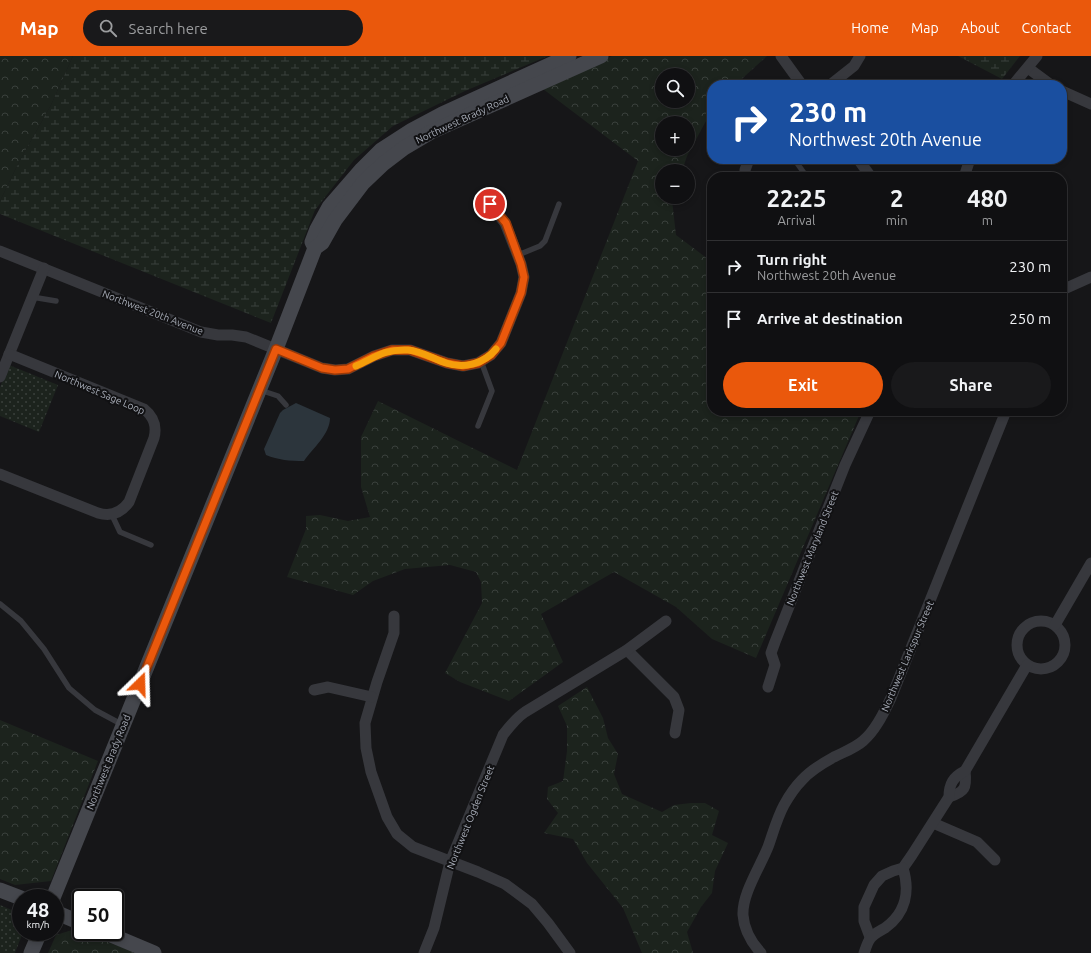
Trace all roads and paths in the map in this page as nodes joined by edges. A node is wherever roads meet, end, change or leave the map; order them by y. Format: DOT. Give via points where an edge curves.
graph roads {
  1 [pos="570,56"];
  2 [pos="601,56"];
  3 [pos="781,56"];
  4 [pos="860,56"];
  5 [pos="1037,56"];
  6 [pos="1028,68"];
  7 [pos="798,80"];
  8 [pos="836,80"];
  9 [pos="1017,80"];
  10 [pos="1044,80"];
  11 [pos="1067,93"];
  12 [pos="1091,104"];
  13 [pos="490,204"];
  14 [pos="559,204"];
  15 [pos="315,248"];
  16 [pos="0,251"];
  17 [pos="518,255"];
  18 [pos="44,268"];
  19 [pos="1091,277"];
  20 [pos="1067,288"];
  21 [pos="32,297"];
  22 [pos="56,301"];
  23 [pos="276,349"];
  24 [pos="9,354"];
  25 [pos="481,361"];
  26 [pos="0,377"];
  27 [pos="260,390"];
  28 [pos="286,404"];
  29 [pos="868,416"];
  30 [pos="1004,416"];
  31 [pos="478,426"];
  32 [pos="0,474"];
  33 [pos="112,515"];
  34 [pos="152,545"];
  35 [pos="1091,563"];
  36 [pos="0,604"];
  37 [pos="394,616"];
  38 [pos="666,621"];
  39 [pos="1054,625"];
  40 [pos="627,650"];
  41 [pos="1027,665"];
  42 [pos="768,687"];
  43 [pos="314,690"];
  44 [pos="372,697"];
  45 [pos="123,726"];
  46 [pos="675,733"];
  47 [pos="933,823"];
  48 [pos="995,860"];
  49 [pos="450,862"];
  50 [pos="903,868"];
  51 [pos="57,889"];
  52 [pos="0,890"];
  53 [pos="12,895"];
  54 [pos="870,937"];
  55 [pos="124,940"];
  56 [pos="36,941"];
  57 [pos="31,953"];
  58 [pos="154,953"];
  59 [pos="424,953"];
  60 [pos="570,953"];
  61 [pos="761,953"];
  62 [pos="864,953"];
  1 -- 15 [label="main road, Northwest Brady Road" via="442,114 381,150 329,207 312,242"];
  2 -- 15 [label="main road, Northwest Brady Road" via="438,128 404,148 363,183 335,220 322,243"];
  3 -- 7 [label="street"];
  4 -- 8 [label="street" via="854,66"];
  5 -- 6 [label="street"];
  6 -- 9 [label="street"];
  6 -- 10 [label="street"];
  11 -- 12 [label="street"];
  13 -- 17 [label="street, Northwest 20th Avenue" via="506,223"];
  14 -- 17 [label="lane" via="545,241 540,246"];
  15 -- 23 [label="main road, Northwest Brady Road"];
  16 -- 18 [label="street, Northwest 20th Avenue"];
  17 -- 25 [label="street, Northwest 20th Avenue" via="524,277 521,293 501,343 491,355"];
  18 -- 21 [label="street"];
  18 -- 23 [label="street, Northwest 20th Avenue" via="201,332 246,337"];
  19 -- 20 [label="street"];
  21 -- 22 [label="lane"];
  21 -- 24 [label="street"];
  23 -- 25 [label="street, Northwest 20th Avenue" via="322,368 335,370 348,369 392,350 410,350 463,366"];
  23 -- 27 [label="main road, Northwest Brady Road"];
  24 -- 26 [label="street"];
  24 -- 33 [label="street, Northwest Sage Loop" via="144,410 153,419 154,438 129,502"];
  25 -- 31 [label="lane" via="492,391"];
  27 -- 28 [label="lane" via="278,396"];
  27 -- 45 [label="main road, Northwest Brady Road"];
  29 -- 42 [label="street, Northwest Maryland Street" via="844,465 775,642 771,653 775,665"];
  30 -- 61 [label="street, Northwest Larkspur Street" via="892,698 865,740 832,758 803,779 794,789 779,816 748,894 743,914 747,934"];
  32 -- 33 [label="street" via="98,513"];
  33 -- 34 [label="lane" via="120,532"];
  35 -- 39 [label="street"];
  36 -- 45 [label="lane" via="21,620 70,688 95,710"];
  37 -- 44 [label="street" via="394,633"];
  38 -- 40 [label="street"];
  39 -- 41 [label="street" via="1046,621 1036,621 1020,632 1017,650 1020,659"];
  39 -- 41 [label="street" via="1061,631 1065,640 1065,650 1061,659 1046,669 1036,669"];
  40 -- 46 [label="street" via="674,697 679,710"];
  40 -- 49 [label="street, Northwest Ogden Street" via="516,718 503,735"];
  41 -- 47 [label="street" via="965,771 966,785 962,792 949,797"];
  43 -- 44 [label="street" via="328,687"];
  44 -- 49 [label="street" via="365,723 366,748 371,772 387,817 397,834 413,847"];
  45 -- 51 [label="main road, Northwest Brady Road"];
  47 -- 48 [label="street" via="977,842"];
  47 -- 50 [label="street"];
  49 -- 59 [label="street, Northwest Ogden Street" via="434,928"];
  49 -- 60 [label="street" via="505,884 532,904"];
  50 -- 54 [label="street" via="907,880 904,904 894,921"];
  50 -- 54 [label="street" via="882,876 868,896 864,908 864,921"];
  52 -- 53 [label="main road"];
  54 -- 62 [label="street"];
  55 -- 58 [label="main road"];
  56 -- 57 [label="main road"];
}
